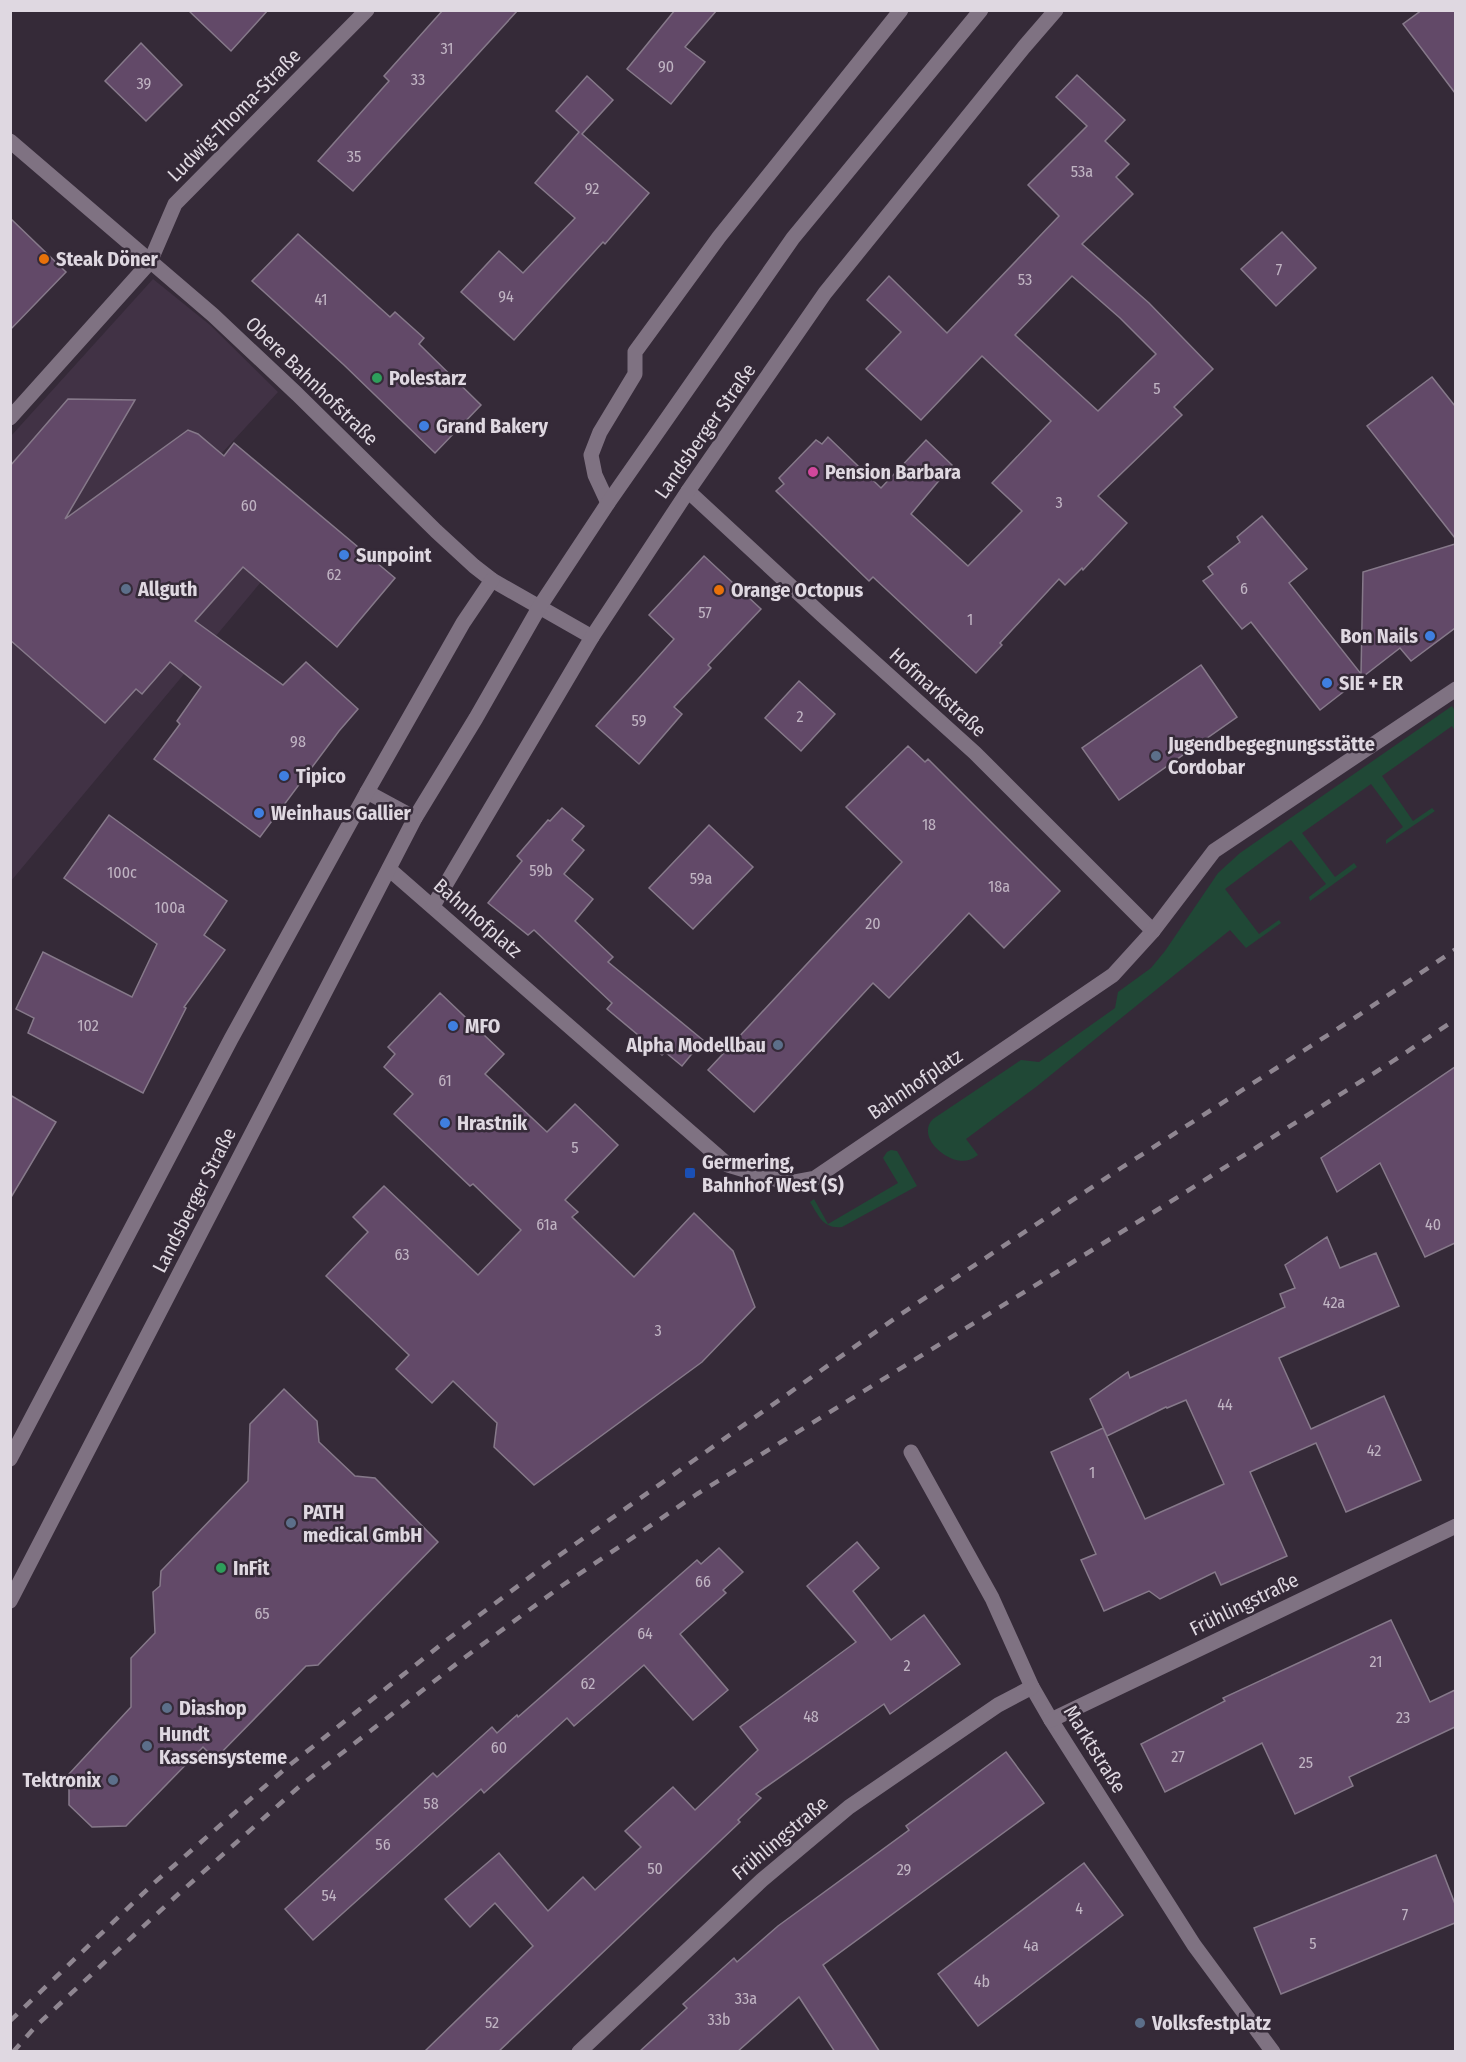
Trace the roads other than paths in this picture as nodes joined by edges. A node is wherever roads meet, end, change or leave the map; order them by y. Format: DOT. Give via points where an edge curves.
graph roads {
  1 [pos="367,10"];
  2 [pos="901,10"];
  3 [pos="981,10"];
  4 [pos="1056,10"];
  5 [pos="10,141"];
  6 [pos="150,262"];
  7 [pos="10,418"];
  8 [pos="688,491"];
  9 [pos="608,503"];
  10 [pos="492,580"];
  11 [pos="540,606"];
  12 [pos="592,637"];
  13 [pos="1455,689"];
  14 [pos="367,792"];
  15 [pos="415,818"];
  16 [pos="389,869"];
  17 [pos="433,906"];
  18 [pos="1154,931"];
  19 [pos="911,1452"];
  20 [pos="10,1459"];
  21 [pos="1455,1526"];
  22 [pos="10,1601"];
  23 [pos="1032,1687"];
  24 [pos="1052,1720"];
  25 [pos="579,2052"];
  26 [pos="1273,2052"];
  1 -- 6 [label="street, Ludwig-Thoma-Straße" via="175,204"];
  2 -- 9 [label="street" via="719,237 634,352 635,374 600,432 591,455"];
  3 -- 9 [label="street, Landsberger Straße" via="793,238"];
  4 -- 8 [label="street, Landsberger Straße" via="825,293"];
  5 -- 6 [label="street, Obere Bahnhofstraße"];
  6 -- 7 [label="street, Ludwig-Thoma-Straße"];
  6 -- 10 [label="street, Obere Bahnhofstraße" via="213,315 436,531"];
  8 -- 12 [label="street, Landsberger Straße"];
  8 -- 18 [label="street, Hofmarkstraße" via="975,753"];
  9 -- 11 [label="street, Landsberger Straße"];
  10 -- 11 [label="street, Obere Bahnhofstraße"];
  10 -- 14 [label="street, Landsberger Straße" via="463,623"];
  11 -- 12 [label="street, Obere Bahnhofstraße"];
  11 -- 15 [label="street, Landsberger Straße"];
  12 -- 17 [label="street, Landsberger Straße"];
  13 -- 18 [label="street, Bahnhofplatz" via="1214,851"];
  14 -- 15 [label="street"];
  14 -- 20 [label="street, Landsberger Straße" via="231,1039"];
  15 -- 16 [label="street, Landsberger Straße"];
  16 -- 17 [label="street, Bahnhofplatz"];
  16 -- 22 [label="street, Landsberger Straße"];
  17 -- 18 [label="street, Bahnhofplatz" via="728,1165 788,1183 816,1178 1113,975"];
  19 -- 23 [label="street, Marktstraße" via="992,1598"];
  21 -- 24 [label="street, Frühlingstraße"];
  23 -- 24 [label="street, Marktstraße"];
  23 -- 25 [label="street, Frühlingstraße" via="998,1705 849,1807 762,1880"];
  24 -- 26 [label="street, Marktstraße" via="1194,1945"];
}
